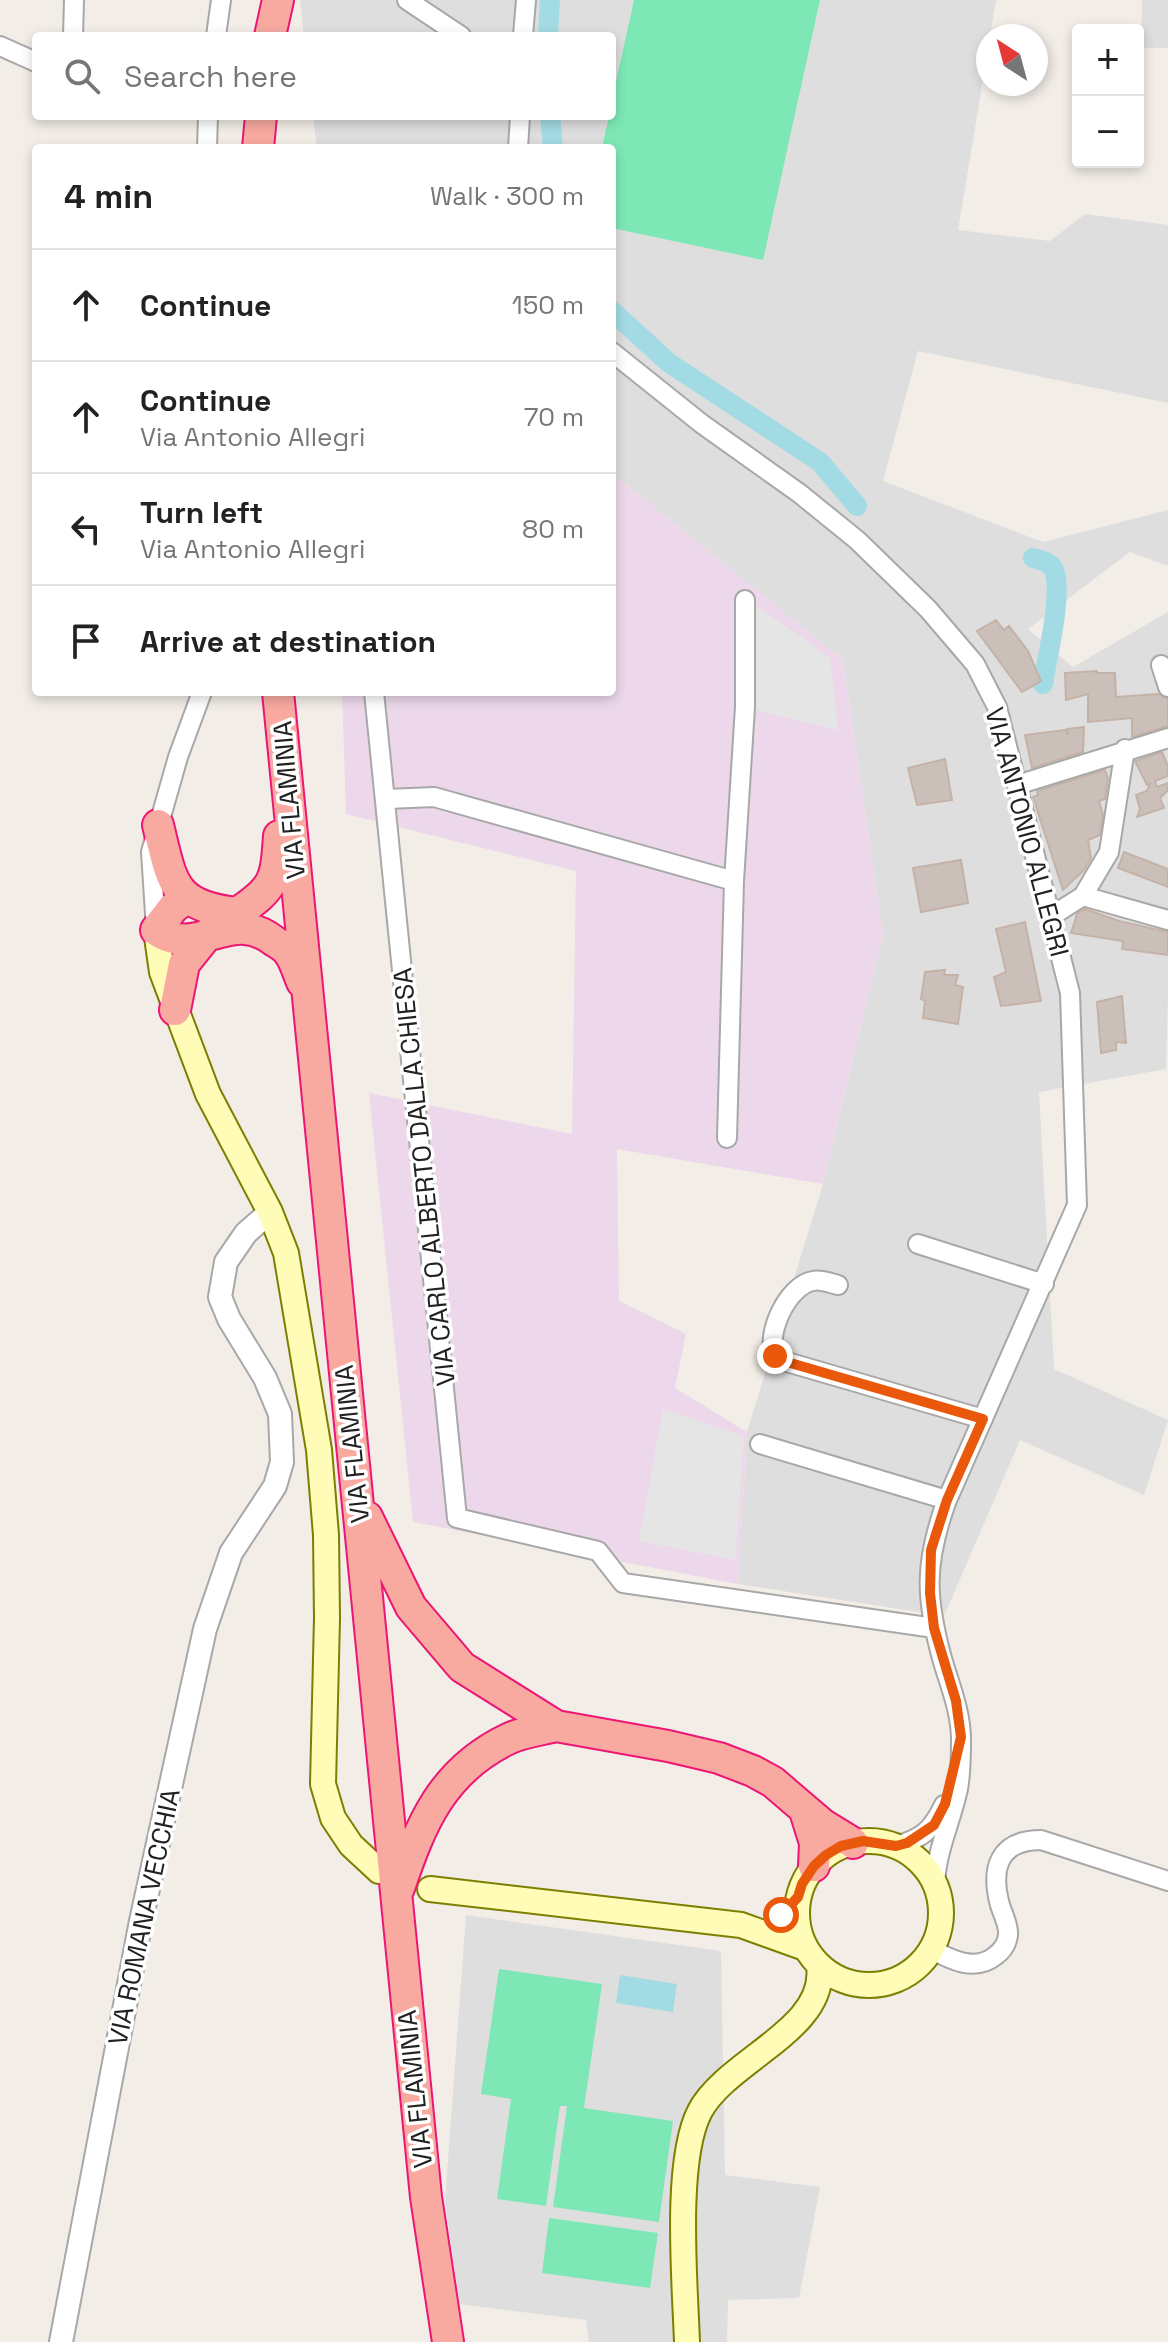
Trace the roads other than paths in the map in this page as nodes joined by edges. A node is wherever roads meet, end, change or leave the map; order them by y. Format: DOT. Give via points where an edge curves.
graph roads {
  1 [pos="74,0"];
  2 [pos="221,0"];
  3 [pos="278,0"];
  4 [pos="407,0"];
  5 [pos="526,0"];
  6 [pos="73,32"];
  7 [pos="217,32"];
  8 [pos="271,32"];
  9 [pos="455,32"];
  10 [pos="523,32"];
  11 [pos="0,46"];
  12 [pos="32,60"];
  13 [pos="208,120"];
  14 [pos="261,120"];
  15 [pos="520,120"];
  16 [pos="207,144"];
  17 [pos="258,144"];
  18 [pos="518,144"];
  19 [pos="616,355"];
  20 [pos="745,600"];
  21 [pos="1161,665"];
  22 [pos="1168,687"];
  23 [pos="201,696"];
  24 [pos="278,696"];
  25 [pos="374,696"];
  26 [pos="1168,738"];
  27 [pos="1125,749"];
  28 [pos="1017,785"];
  29 [pos="288,795"];
  30 [pos="387,799"];
  31 [pos="158,825"];
  32 [pos="734,881"];
  33 [pos="1083,896"];
  34 [pos="185,899"];
  35 [pos="1050,917"];
  36 [pos="1168,920"];
  37 [pos="156,930"];
  38 [pos="208,934"];
  39 [pos="307,995"];
  40 [pos="175,1010"];
  41 [pos="727,1138"];
  42 [pos="270,1212"];
  43 [pos="918,1244"];
  44 [pos="1044,1284"];
  45 [pos="838,1285"];
  46 [pos="983,1419"];
  47 [pos="760,1444"];
  48 [pos="357,1497"];
  49 [pos="947,1500"];
  50 [pos="934,1628"];
  51 [pos="556,1726"];
  52 [pos="961,1737"];
  53 [pos="805,1811"];
  54 [pos="853,1843"];
  55 [pos="896,1846"];
  56 [pos="814,1866"];
  57 [pos="379,1871"];
  58 [pos="1168,1881"];
  59 [pos="935,1885"];
  60 [pos="430,1889"];
  61 [pos="396,1897"];
  62 [pos="798,1897"];
  63 [pos="741,1925"];
  64 [pos="931,1949"];
  65 [pos="812,1957"];
  66 [pos="859,1984"];
  67 [pos="811,2005"];
  68 [pos="426,2197"];
  69 [pos="61,2342"];
  70 [pos="429,2342"];
  71 [pos="448,2342"];
  72 [pos="687,2342"];
  1 -- 6 [label="street"];
  2 -- 7 [label="street"];
  3 -- 8 [label="highway"];
  4 -- 9 [label="street"];
  5 -- 10 [label="street"];
  11 -- 12 [label="street"];
  13 -- 16 [label="street"];
  14 -- 17 [label="highway"];
  15 -- 18 [label="street"];
  19 -- 28 [label="street, VIA ANTONIO ALLEGRI" via="845,530 928,609 975,664 997,707"];
  20 -- 32 [label="street" via="745,707"];
  21 -- 22 [label="street"];
  23 -- 31 [label="street"];
  24 -- 29 [label="highway, VIA FLAMINIA"];
  25 -- 30 [label="street, VIA CARLO ALBERTO DALLA CHIESA"];
  26 -- 27 [label="street"];
  27 -- 28 [label="street"];
  27 -- 33 [label="street" via="1109,852"];
  28 -- 35 [label="street, VIA ANTONIO ALLEGRI"];
  29 -- 34 [label="highway" via="276,874 262,896 237,913"];
  29 -- 39 [label="highway, VIA FLAMINIA"];
  30 -- 32 [label="street" via="434,797"];
  30 -- 50 [label="street, VIA CARLO ALBERTO DALLA CHIESA" via="457,1518 598,1551 623,1583"];
  31 -- 34 [label="highway" via="170,871"];
  31 -- 37 [label="street" via="151,852"];
  32 -- 41 [label="street"];
  33 -- 35 [label="street"];
  33 -- 36 [label="street"];
  34 -- 37 [label="highway"];
  35 -- 44 [label="street, VIA ANTONIO ALLEGRI" via="1070,993 1077,1205"];
  37 -- 38 [label="highway" via="188,941"];
  37 -- 40 [label="main road"];
  38 -- 39 [label="highway" via="248,927 267,935 289,952"];
  38 -- 40 [label="highway" via="184,964"];
  39 -- 48 [label="highway, VIA FLAMINIA"];
  40 -- 42 [label="main road" via="208,1094"];
  42 -- 57 [label="main road" via="286,1253 319,1450 327,1618 323,1784 333,1818 351,1845"];
  42 -- 69 [label="street, VIA ROMANA VECCHIA" via="246,1233 226,1262 220,1297 280,1414 282,1462 275,1486 231,1553 205,1629 141,1921"];
  43 -- 44 [label="street"];
  44 -- 46 [label="street, VIA ANTONIO ALLEGRI"];
  45 -- 46 [label="street" via="815,1280 799,1286 786,1301 772,1338 775,1356"];
  46 -- 49 [label="street, VIA ANTONIO ALLEGRI"];
  47 -- 49 [label="street"];
  48 -- 51 [label="highway" via="411,1607 462,1667"];
  48 -- 61 [label="highway, VIA FLAMINIA"];
  49 -- 50 [label="street, VIA ANTONIO ALLEGRI" via="931,1550"];
  50 -- 52 [label="street, VIA ANTONIO ALLEGRI"];
  51 -- 53 [label="highway" via="719,1758 773,1782"];
  51 -- 61 [label="highway" via="509,1738 465,1767 435,1800"];
  52 -- 55 [label="street" via="934,1825"];
  52 -- 59 [label="street" via="958,1787"];
  53 -- 54 [label="highway"];
  53 -- 56 [label="highway" via="815,1843"];
  54 -- 55 [label="main road"];
  54 -- 56 [label="main road"];
  55 -- 59 [label="main road" via="920,1863"];
  56 -- 62 [label="main road"];
  58 -- 64 [label="street" via="1041,1840 1025,1840 1004,1852 999,1864 998,1893 1008,1933 999,1954 964,1964"];
  59 -- 64 [label="main road" via="941,1910"];
  60 -- 63 [label="main road"];
  61 -- 68 [label="highway, VIA FLAMINIA"];
  62 -- 63 [label="main road" via="767,1922"];
  62 -- 65 [label="main road" via="797,1924"];
  63 -- 65 [label="main road"];
  64 -- 66 [label="main road" via="905,1975"];
  65 -- 66 [label="main road" via="831,1975"];
  65 -- 67 [label="main road" via="820,1985"];
  66 -- 67 [label="main road"];
  67 -- 72 [label="main road" via="726,2078 699,2113 686,2171"];
  68 -- 70 [label="highway"];
  68 -- 71 [label="highway"];
}
